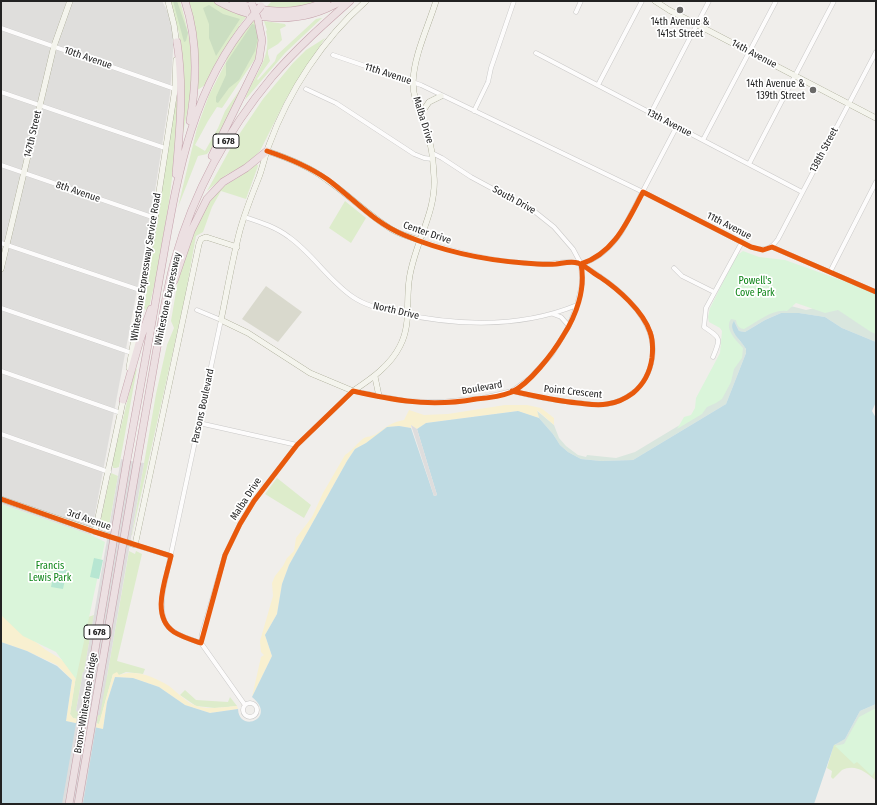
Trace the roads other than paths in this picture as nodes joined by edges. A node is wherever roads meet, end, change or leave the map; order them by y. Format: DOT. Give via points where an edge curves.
graph roads {
  1 [pos="70,1"];
  2 [pos="168,1"];
  3 [pos="184,1"];
  4 [pos="218,1"];
  5 [pos="233,1"];
  6 [pos="327,1"];
  7 [pos="341,1"];
  8 [pos="350,1"];
  9 [pos="366,1"];
  10 [pos="436,1"];
  11 [pos="514,1"];
  12 [pos="581,1"];
  13 [pos="642,1"];
  14 [pos="655,1"];
  15 [pos="709,1"];
  16 [pos="776,1"];
  17 [pos="834,1"];
  18 [pos="251,3"];
  19 [pos="264,4"];
  20 [pos="576,12"];
  21 [pos="254,19"];
  22 [pos="697,24"];
  23 [pos="1,28"];
  24 [pos="177,42"];
  25 [pos="54,46"];
  26 [pos="749,52"];
  27 [pos="876,52"];
  28 [pos="536,53"];
  29 [pos="333,55"];
  30 [pos="795,76"];
  31 [pos="413,82"];
  32 [pos="598,85"];
  33 [pos="175,89"];
  34 [pos="306,89"];
  35 [pos="1,92"];
  36 [pos="442,96"];
  37 [pos="849,104"];
  38 [pos="39,105"];
  39 [pos="474,111"];
  40 [pos="651,113"];
  41 [pos="420,115"];
  42 [pos="876,118"];
  43 [pos="677,126"];
  44 [pos="703,140"];
  45 [pos="165,148"];
  46 [pos="267,151"];
  47 [pos="184,156"];
  48 [pos="432,156"];
  49 [pos="749,164"];
  50 [pos="1,165"];
  51 [pos="24,173"];
  52 [pos="876,182"];
  53 [pos="643,192"];
  54 [pos="802,192"];
  55 [pos="172,209"];
  56 [pos="192,210"];
  57 [pos="245,217"];
  58 [pos="156,218"];
  59 [pos="419,240"];
  60 [pos="742,242"];
  61 [pos="4,244"];
  62 [pos="236,247"];
  63 [pos="772,247"];
  64 [pos="581,264"];
  65 [pos="674,268"];
  66 [pos="1,269"];
  67 [pos="830,272"];
  68 [pos="158,290"];
  69 [pos="142,291"];
  70 [pos="714,292"];
  71 [pos="876,292"];
  72 [pos="577,306"];
  73 [pos="1,308"];
  74 [pos="197,310"];
  75 [pos="553,314"];
  76 [pos="408,315"];
  77 [pos="162,320"];
  78 [pos="221,320"];
  79 [pos="569,326"];
  80 [pos="132,353"];
  81 [pos="713,357"];
  82 [pos="1,371"];
  83 [pos="374,376"];
  84 [pos="353,391"];
  85 [pos="512,391"];
  86 [pos="379,396"];
  87 [pos="123,400"];
  88 [pos="121,412"];
  89 [pos="199,424"];
  90 [pos="1,434"];
  91 [pos="297,445"];
  92 [pos="127,460"];
  93 [pos="137,462"];
  94 [pos="109,472"];
  95 [pos="1,499"];
  96 [pos="95,532"];
  97 [pos="135,545"];
  98 [pos="171,556"];
  99 [pos="200,643"];
  100 [pos="245,705"];
  101 [pos="69,804"];
  102 [pos="78,804"];
  1 -- 25 [label="street, 147th Street"];
  2 -- 24 [label="street, Whitestone Expressway Service Road"];
  3 -- 47 [label="highway" via="193,32 196,71 194,103"];
  4 -- 7 [label="highway" via="249,14 277,18 312,14"];
  5 -- 6 [label="highway" via="253,8 285,11"];
  8 -- 56 [label="highway, Whitestone Expressway / I 678" via="292,54 254,100 219,152"];
  9 -- 46 [label="street" via="336,31 314,60 288,103"];
  10 -- 31 [label="street, Malba Drive" via="416,60"];
  11 -- 39 [label="street" via="488,82"];
  12 -- 20 [label="street"];
  13 -- 32 [label="street"];
  14 -- 22 [label="street, 14th Avenue"];
  15 -- 22 [label="street"];
  16 -- 26 [label="street"];
  17 -- 30 [label="street"];
  18 -- 21 [label="highway, bridge"];
  19 -- 21 [label="highway, Whitestone Expressway / I 678, bridge"];
  21 -- 47 [label="highway, Whitestone Expressway / I 678" via="231,44 210,81 193,123"];
  21 -- 56 [label="highway" via="262,40 259,60 207,167"];
  22 -- 26 [label="street, 14th Avenue"];
  22 -- 40 [label="street"];
  23 -- 25 [label="street, 10th Avenue"];
  24 -- 33 [label="street, Whitestone Expressway Service Road"];
  24 -- 55 [label="highway" via="181,109"];
  25 -- 33 [label="street, 10th Avenue"];
  25 -- 38 [label="street, 147th Street"];
  26 -- 30 [label="street, 14th Avenue"];
  26 -- 44 [label="street"];
  27 -- 37 [label="street, 138th Street"];
  28 -- 32 [label="street, 13th Avenue"];
  29 -- 31 [label="street, 11th Avenue"];
  30 -- 37 [label="street, 14th Avenue"];
  30 -- 49 [label="street"];
  31 -- 36 [label="street, 11th Avenue"];
  31 -- 41 [label="street, Malba Drive"];
  32 -- 40 [label="street, 13th Avenue"];
  33 -- 45 [label="street, Whitestone Expressway Service Road"];
  34 -- 48 [label="street, South Drive" via="336,103 414,154 424,158"];
  35 -- 38 [label="street"];
  36 -- 39 [label="street, 11th Avenue"];
  36 -- 41 [label="street" via="429,102"];
  37 -- 42 [label="street, 14th Avenue"];
  37 -- 54 [label="street, 138th Street"];
  38 -- 45 [label="street"];
  38 -- 51 [label="street, 147th Street"];
  39 -- 53 [label="street, 11th Avenue"];
  40 -- 43 [label="street, 13th Avenue"];
  41 -- 48 [label="street, Malba Drive"];
  43 -- 44 [label="street, 13th Avenue"];
  43 -- 53 [label="street"];
  44 -- 49 [label="street, 13th Avenue"];
  45 -- 58 [label="street, Whitestone Expressway Service Road"];
  46 -- 57 [label="street, Parsons Boulevard"];
  46 -- 59 [label="street, Center Drive" via="313,170 384,224"];
  46 -- 77 [label="highway" via="222,184 204,204 185,246"];
  47 -- 55 [label="highway, Whitestone Expressway / I 678"];
  48 -- 59 [label="street, Malba Drive" via="432,201"];
  48 -- 64 [label="street, South Drive" via="442,158 470,178 537,213 566,240"];
  49 -- 54 [label="street, 13th Avenue"];
  50 -- 51 [label="street, 8th Avenue"];
  51 -- 58 [label="street, 8th Avenue"];
  51 -- 61 [label="street, 147th Street"];
  52 -- 67 [label="street"];
  53 -- 60 [label="street, 11th Avenue"];
  53 -- 64 [label="street" via="618,237 598,256"];
  54 -- 63 [label="street, 138th Street"];
  55 -- 68 [label="highway, Whitestone Expressway / I 678"];
  56 -- 77 [label="highway, Whitestone Expressway / I 678" via="174,262"];
  57 -- 62 [label="street, Parsons Boulevard"];
  57 -- 76 [label="street, North Drive" via="290,238 354,298 381,309"];
  58 -- 69 [label="street, Whitestone Expressway Service Road"];
  59 -- 64 [label="street, Center Drive" via="460,253 497,260"];
  59 -- 76 [label="street, Malba Drive" via="409,282"];
  60 -- 63 [label="street, 11th Avenue" via="760,249"];
  60 -- 70 [label="street"];
  61 -- 66 [label="street, 147th Street"];
  61 -- 69 [label="street"];
  62 -- 78 [label="street, Parsons Boulevard"];
  62 -- 97 [label="street" via="208,237 202,238 198,246"];
  63 -- 67 [label="street, 11th Avenue"];
  64 -- 72 [label="street, Boulevard" via="582,287"];
  64 -- 85 [label="street, Point Crescent" via="615,288 645,320 651,334 652,346 649,371 645,379 629,396 597,405"];
  65 -- 70 [label="street" via="682,276"];
  67 -- 71 [label="street, 11th Avenue"];
  68 -- 87 [label="highway"];
  68 -- 92 [label="highway, Whitestone Expressway / I 678"];
  69 -- 80 [label="street, Whitestone Expressway Service Road"];
  70 -- 81 [label="street" via="706,308 704,327 719,340"];
  72 -- 75 [label="street, North Drive"];
  72 -- 79 [label="street, Boulevard"];
  73 -- 80 [label="street"];
  74 -- 78 [label="street, Boulevard"];
  75 -- 76 [label="street, North Drive" via="524,320 492,322 448,321"];
  75 -- 79 [label="street"];
  76 -- 83 [label="street, Malba Drive" via="400,346"];
  77 -- 93 [label="highway, Whitestone Expressway / I 678"];
  78 -- 84 [label="street, Boulevard" via="248,333 314,374"];
  78 -- 89 [label="street, Parsons Boulevard"];
  79 -- 85 [label="street, Boulevard" via="558,346 542,366"];
  80 -- 87 [label="street, Whitestone Expressway Service Road"];
  82 -- 88 [label="street"];
  83 -- 84 [label="street, Malba Drive"];
  83 -- 86 [label="street"];
  84 -- 86 [label="street, Boulevard"];
  84 -- 91 [label="street, Malba Drive"];
  85 -- 86 [label="street, Boulevard" via="483,398 440,402 406,401"];
  87 -- 88 [label="street, Whitestone Expressway Service Road"];
  88 -- 94 [label="street, Whitestone Expressway Service Road"];
  89 -- 91 [label="street"];
  89 -- 98 [label="street, Parsons Boulevard"];
  90 -- 94 [label="street"];
  91 -- 99 [label="street, Malba Drive" via="267,482 233,536"];
  92 -- 101 [label="highway, Bronx-Whitestone Bridge / I 678, bridge"];
  93 -- 102 [label="highway, Bronx-Whitestone Bridge / I 678, bridge"];
  94 -- 96 [label="street, Whitestone Expressway Service Road"];
  95 -- 96 [label="street, 3rd Avenue"];
  96 -- 97 [label="street, 3rd Avenue"];
  97 -- 98 [label="street, 3rd Avenue"];
  98 -- 99 [label="street, Parsons Boulevard" via="161,606 163,620 173,631"];
  99 -- 100 [label="street"];
}
